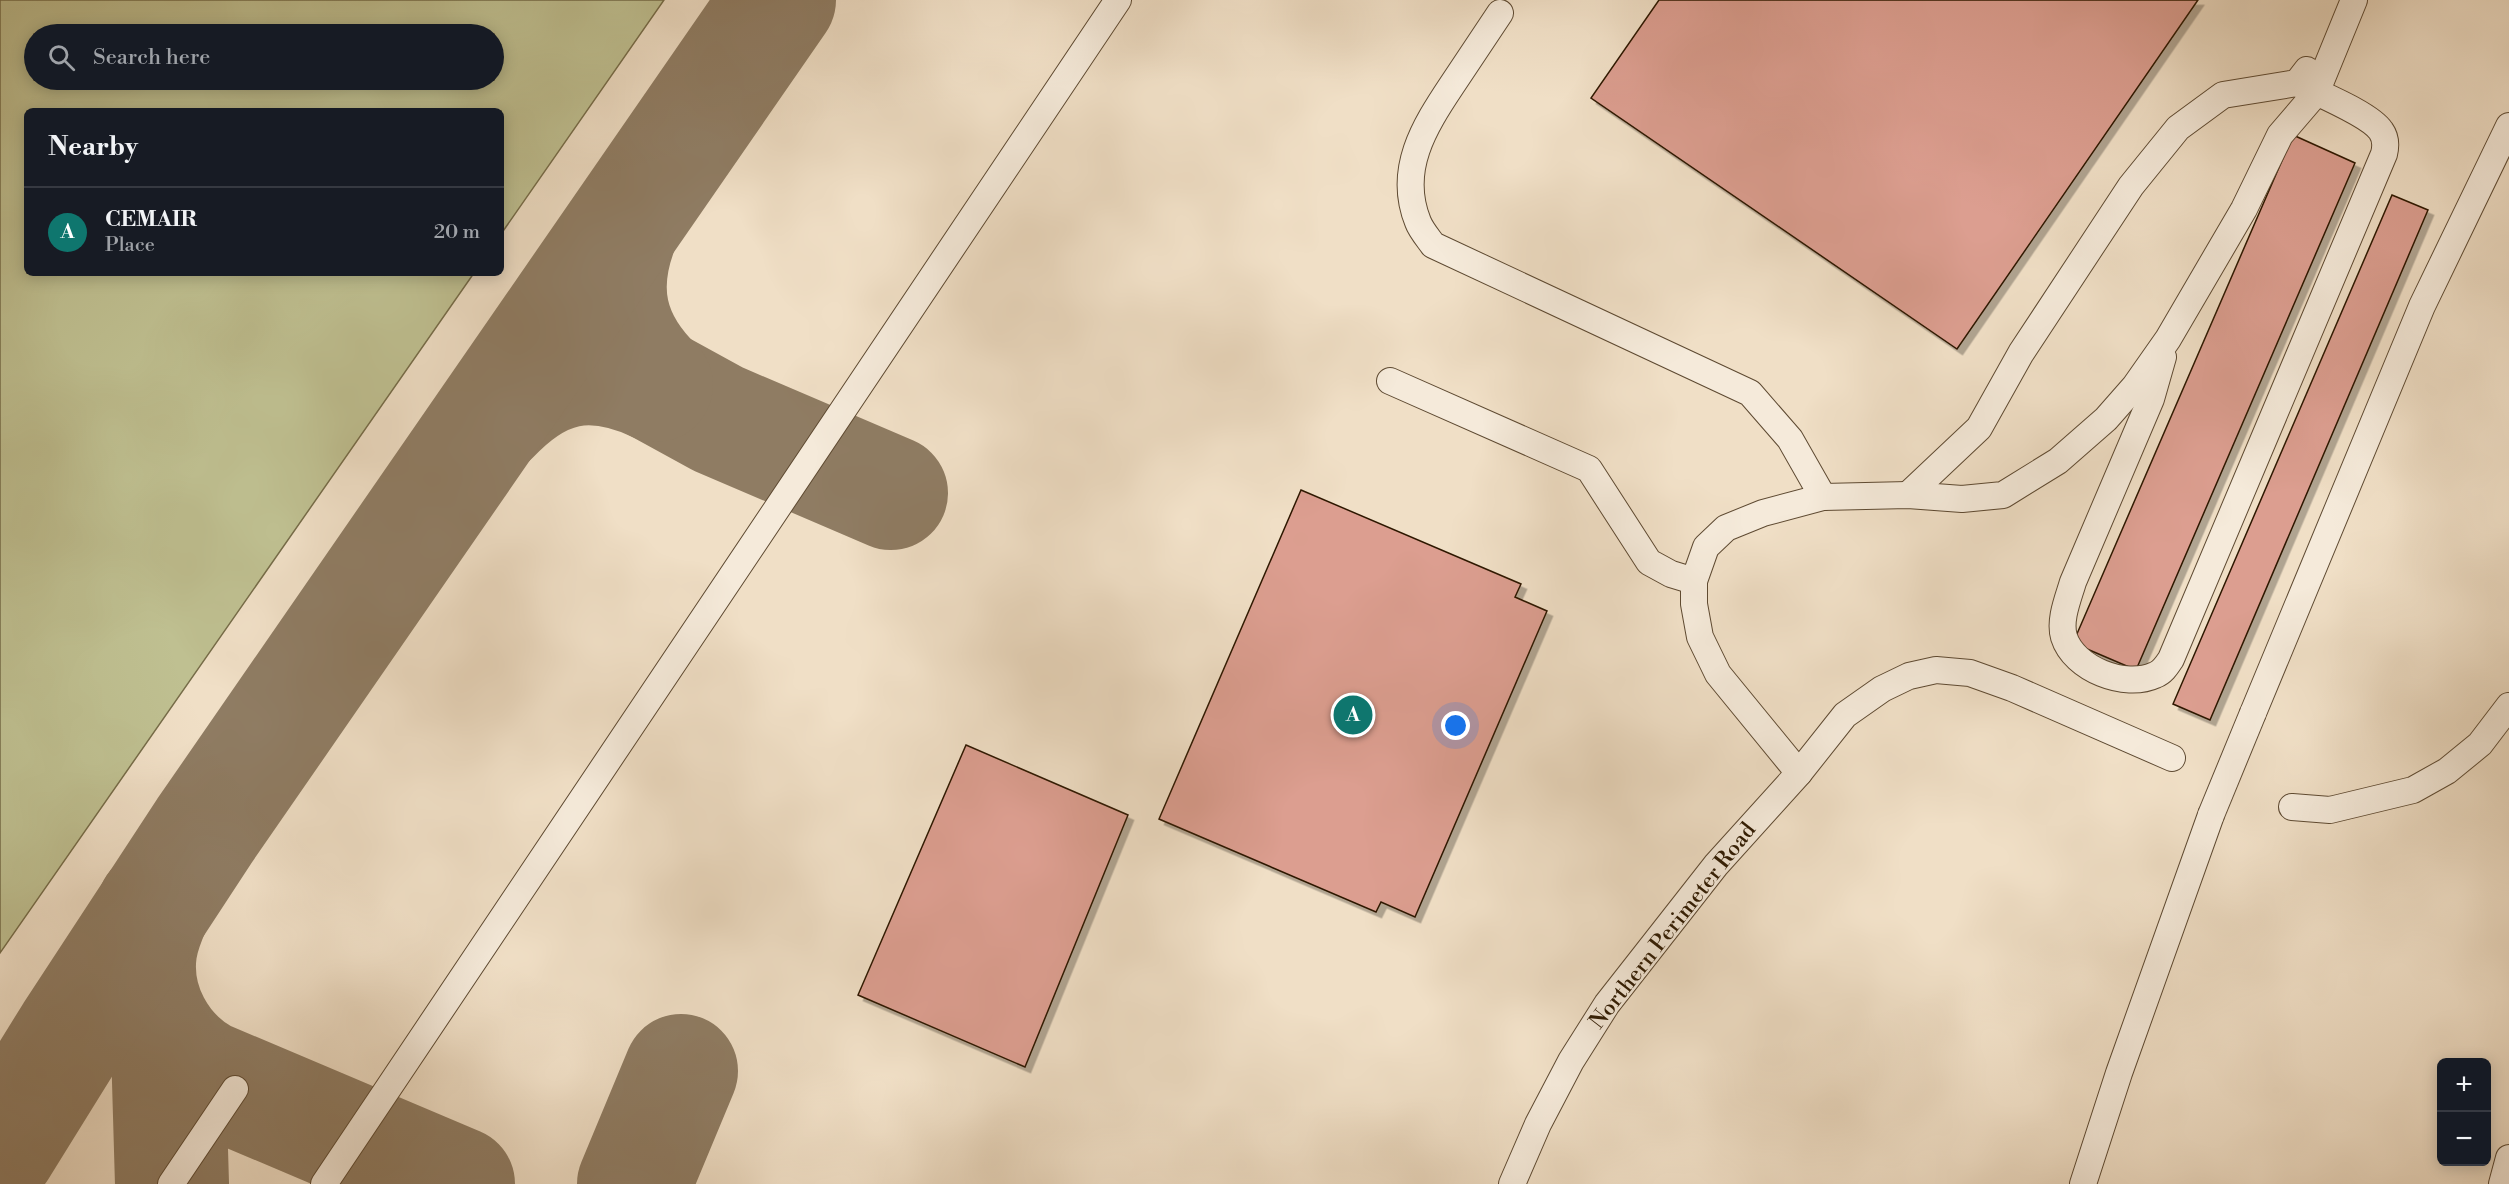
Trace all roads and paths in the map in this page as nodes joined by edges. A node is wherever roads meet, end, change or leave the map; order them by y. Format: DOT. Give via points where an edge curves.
graph roads {
  1 [pos="1118,0"];
  2 [pos="2354,0"];
  3 [pos="1500,13"];
  4 [pos="2307,88"];
  5 [pos="2509,126"];
  6 [pos="2168,339"];
  7 [pos="1390,381"];
  8 [pos="1908,495"];
  9 [pos="1823,497"];
  10 [pos="1694,581"];
  11 [pos="2509,706"];
  12 [pos="2172,758"];
  13 [pos="1799,773"];
  14 [pos="2292,807"];
  15 [pos="235,1089"];
  16 [pos="2509,1158"];
  17 [pos="171,1184"];
  18 [pos="324,1184"];
  19 [pos="1512,1184"];
  20 [pos="2083,1184"];
  21 [pos="2502,1184"];
  1 -- 18 [label="lane"];
  2 -- 4 [label="lane"];
  3 -- 9 [label="lane" via="1427,122 1416,146 1412,198 1418,223 1433,245 1750,393 1790,439"];
  4 -- 6 [label="lane" via="2244,209"];
  4 -- 6 [label="lane" via="2380,129 2386,146 2384,154 2171,659 2156,675 2126,679 2090,667 2070,651 2063,635 2064,613 2073,582 2151,399"];
  4 -- 8 [label="lane" via="2223,95 2178,128 2131,186 2021,353 1979,428"];
  5 -- 20 [label="lane, bridge" via="2422,306 2211,815"];
  6 -- 8 [label="lane" via="2106,419 2058,460 2004,495 1962,499"];
  7 -- 10 [label="lane" via="1589,469 1649,562"];
  8 -- 9 [label="lane"];
  9 -- 10 [label="lane" via="1763,513 1726,528 1706,547"];
  10 -- 13 [label="lane" via="1700,638 1718,674"];
  11 -- 14 [label="lane" via="2480,744 2447,771 2413,790 2330,810"];
  12 -- 13 [label="lane, Northern Perimeter Road" via="2012,688 1970,673 1936,670 1891,684 1845,715"];
  13 -- 19 [label="lane, Northern Perimeter Road" via="1716,864 1606,1004 1538,1124"];
  15 -- 17 [label="lane"];
  16 -- 21 [label="lane"];
}
